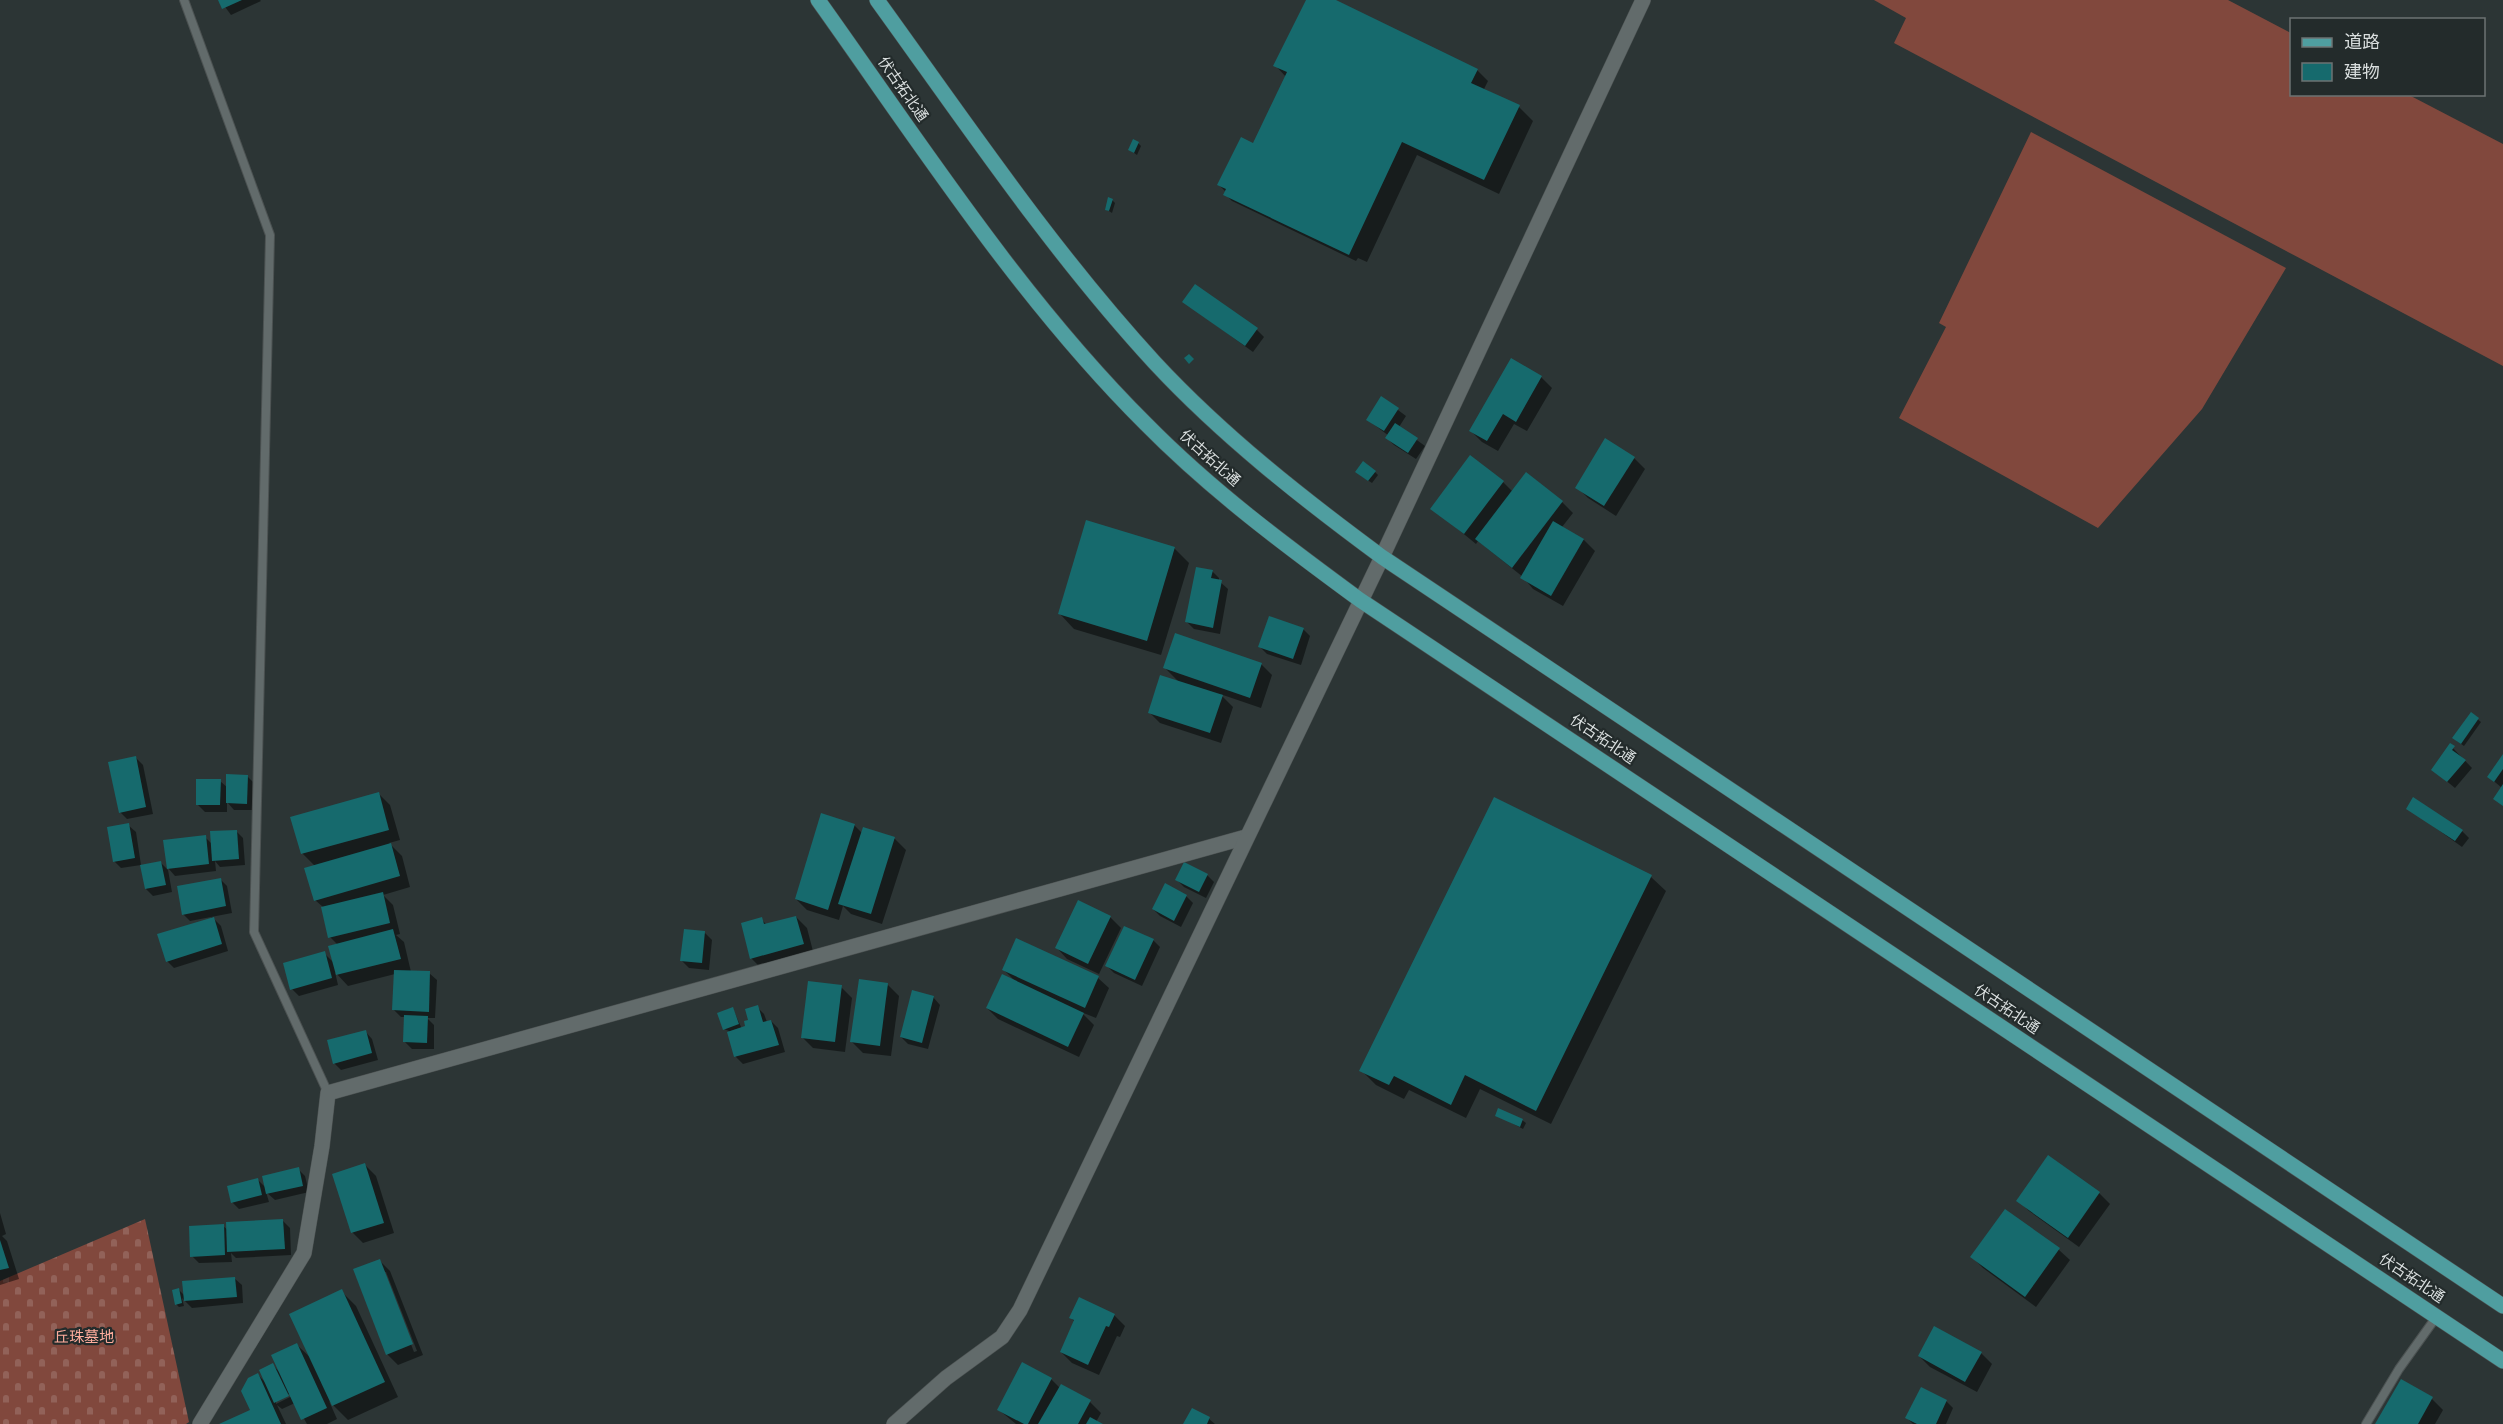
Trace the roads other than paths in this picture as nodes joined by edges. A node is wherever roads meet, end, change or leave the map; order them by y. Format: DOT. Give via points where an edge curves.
graph roads {
  1 [pos="184,0"];
  2 [pos="818,0"];
  3 [pos="877,0"];
  4 [pos="1643,0"];
  5 [pos="1382,557"];
  6 [pos="1360,600"];
  7 [pos="1246,837"];
  8 [pos="328,1093"];
  9 [pos="2503,1306"];
  10 [pos="2437,1317"];
  11 [pos="2503,1361"];
  12 [pos="894,1423"];
  13 [pos="200,1424"];
  14 [pos="2366,1424"];
  1 -- 8 [label="lane" via="270,235 254,932"];
  2 -- 6 [label="main road, 伏古拓北通" via="1016,275 1081,355 1145,424 1208,482 1284,545"];
  3 -- 5 [label="main road, 伏古拓北通" via="1023,202 1098,299 1156,364 1288,487"];
  4 -- 5 [label="street"];
  5 -- 6 [label="street"];
  5 -- 9 [label="main road, 伏古拓北通"];
  6 -- 7 [label="street"];
  6 -- 10 [label="main road, 伏古拓北通"];
  7 -- 8 [label="street"];
  7 -- 12 [label="street" via="1020,1310 1002,1337 946,1377"];
  8 -- 13 [label="street" via="304,1253"];
  10 -- 11 [label="main road, 伏古拓北通"];
  10 -- 14 [label="lane"];
}
